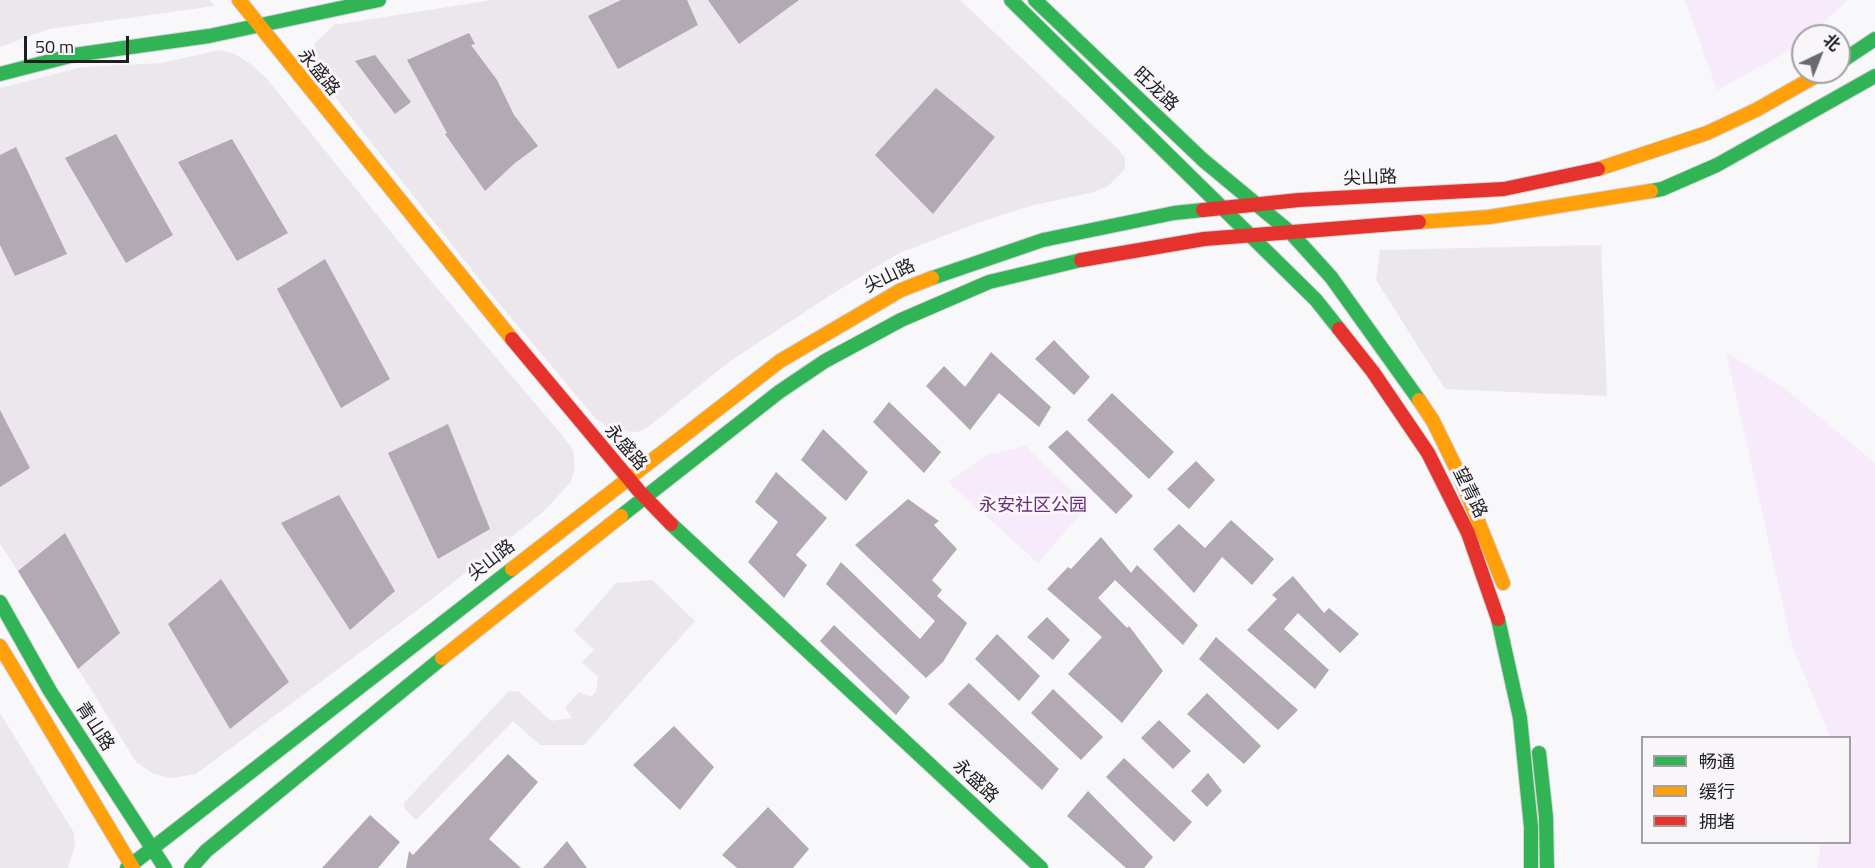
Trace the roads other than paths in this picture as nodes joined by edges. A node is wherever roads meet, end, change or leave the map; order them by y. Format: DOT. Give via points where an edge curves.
graph roads {
  1 [pos="230,0"];
  2 [pos="239,0"];
  3 [pos="339,0"];
  4 [pos="379,0"];
  5 [pos="1011,0"];
  6 [pos="1035,0"];
  7 [pos="251,23"];
  8 [pos="1875,39"];
  9 [pos="1851,55"];
  10 [pos="0,66"];
  11 [pos="0,74"];
  12 [pos="1875,76"];
  13 [pos="1802,84"];
  14 [pos="1254,203"];
  15 [pos="1219,207"];
  16 [pos="1289,231"];
  17 [pos="1250,235"];
  18 [pos="625,481"];
  19 [pos="642,500"];
  20 [pos="1508,600"];
  21 [pos="0,602"];
  22 [pos="0,646"];
  23 [pos="1538,741"];
  24 [pos="152,850"];
  25 [pos="130,867"];
  26 [pos="165,868"];
  27 [pos="191,868"];
  28 [pos="1030,868"];
  29 [pos="1041,868"];
  30 [pos="1531,868"];
  31 [pos="1547,868"];
  1 -- 7 [label="main road, 永盛路"];
  2 -- 7 [label="main road, 永盛路"];
  3 -- 7 [label="main road"];
  4 -- 7 [label="main road"];
  5 -- 15 [label="main road, 旺龙路"];
  6 -- 14 [label="main road, 旺龙路" via="1203,160"];
  7 -- 10 [label="main road" via="73,47"];
  7 -- 11 [label="main road" via="168,43 74,56"];
  7 -- 18 [label="main road, 永盛路"];
  8 -- 9 [label="main road"];
  12 -- 16 [label="main road" via="1717,165 1662,189 1489,217"];
  13 -- 14 [label="main road, 尖山路" via="1707,133 1608,167 1557,179 1447,194"];
  14 -- 15 [label="main road, 尖山路"];
  14 -- 16 [label="main road, 望青路"];
  15 -- 17 [label="main road, 望青路"];
  15 -- 18 [label="main road, 尖山路" via="1043,240 901,290 780,361"];
  16 -- 17 [label="main road"];
  16 -- 20 [label="main road, 望青路" via="1356,308 1433,421 1488,542"];
  17 -- 19 [label="main road" via="1096,255 989,282 934,305 807,374"];
  17 -- 30 [label="main road, 望青路" via="1316,300 1373,372 1428,453 1468,533 1502,629 1518,706"];
  18 -- 19 [label="main road, 永盛路"];
  18 -- 24 [label="main road, 尖山路"];
  19 -- 27 [label="main road" via="483,624 206,851"];
  19 -- 28 [label="main road, 永盛路"];
  19 -- 29 [label="main road, 永盛路"];
  21 -- 24 [label="main road, 青山路" via="50,691"];
  22 -- 25 [label="main road"];
  23 -- 31 [label="main road"];
  24 -- 25 [label="main road, 尖山路"];
  24 -- 26 [label="main road, 青山路"];
}
